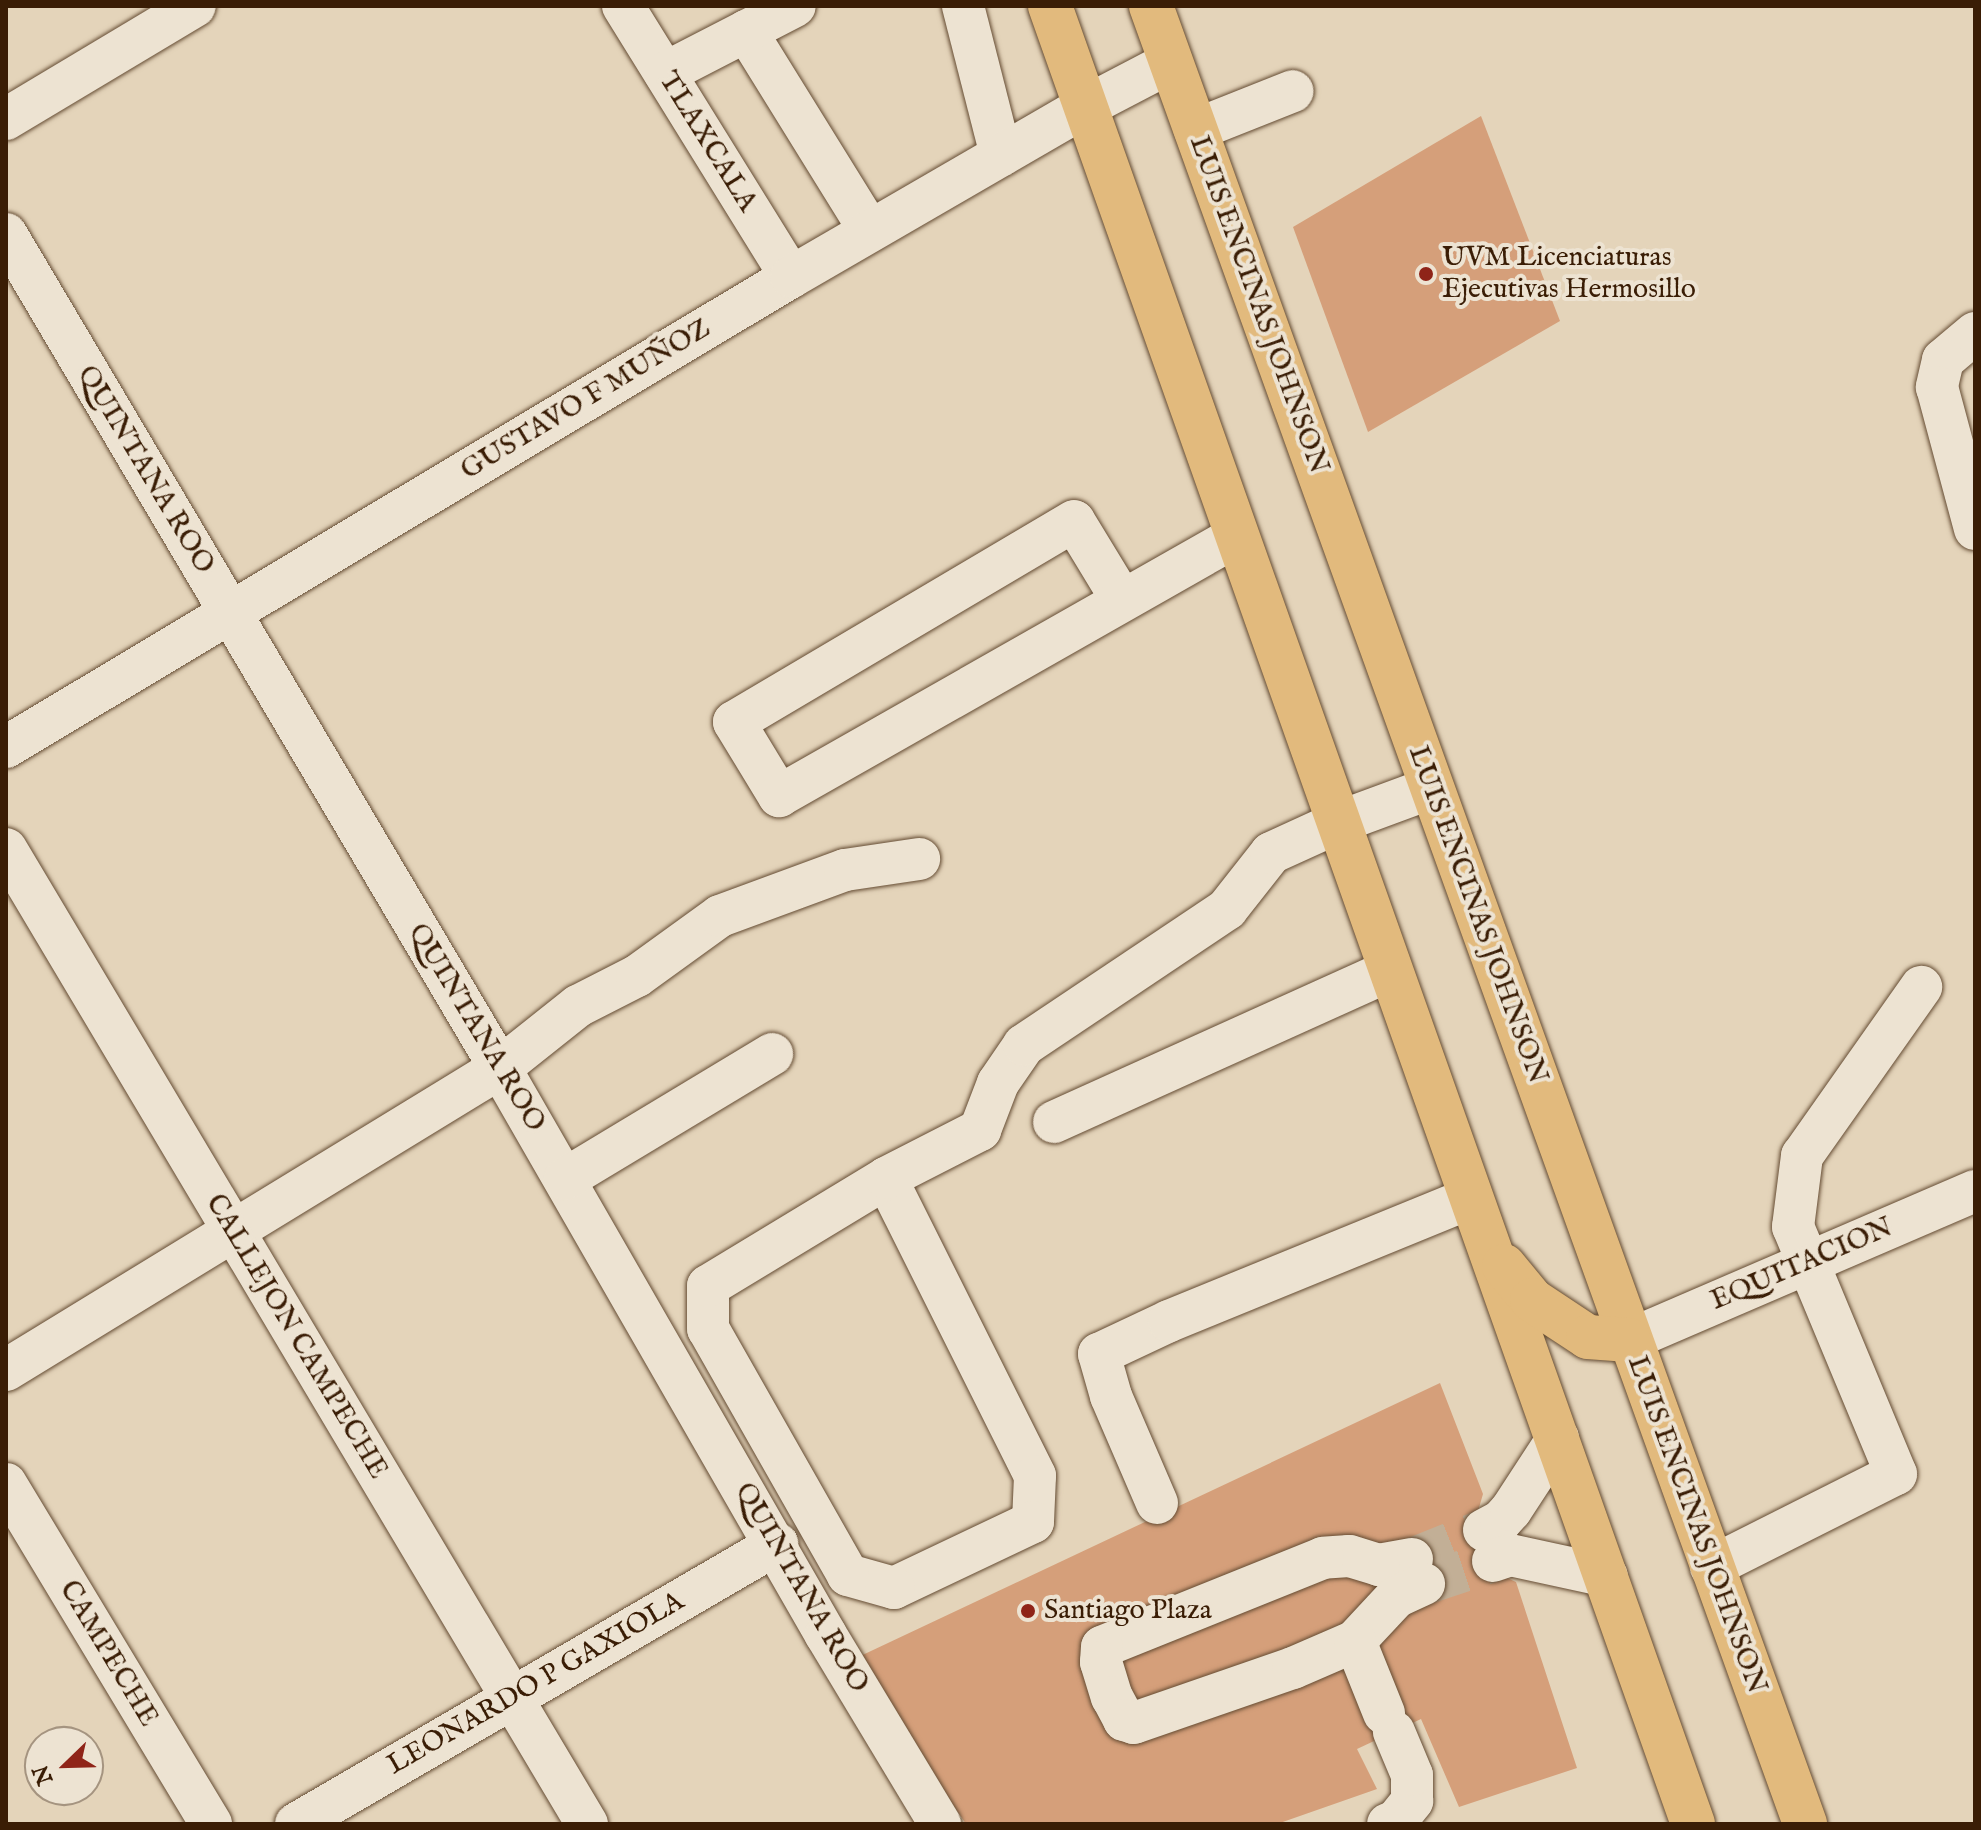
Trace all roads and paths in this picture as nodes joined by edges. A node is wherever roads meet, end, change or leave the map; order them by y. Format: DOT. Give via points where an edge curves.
graph roads {
  1 [pos="195,6"];
  2 [pos="623,6"];
  3 [pos="795,6"];
  4 [pos="963,6"];
  5 [pos="1050,6"];
  6 [pos="1151,6"];
  7 [pos="746,31"];
  8 [pos="1171,62"];
  9 [pos="665,73"];
  10 [pos="1293,91"];
  11 [pos="1083,108"];
  12 [pos="6,119"];
  13 [pos="1195,130"];
  14 [pos="1001,155"];
  15 [pos="870,231"];
  16 [pos="6,234"];
  17 [pos="791,277"];
  18 [pos="1975,333"];
  19 [pos="1975,529"];
  20 [pos="1235,537"];
  21 [pos="1122,600"];
  22 [pos="230,613"];
  23 [pos="6,747"];
  24 [pos="1431,788"];
  25 [pos="1339,822"];
  26 [pos="6,849"];
  27 [pos="919,859"];
  28 [pos="1389,971"];
  29 [pos="1921,987"];
  30 [pos="772,1054"];
  31 [pos="500,1068"];
  32 [pos="1054,1122"];
  33 [pos="886,1178"];
  34 [pos="565,1179"];
  35 [pos="1975,1191"];
  36 [pos="1471,1198"];
  37 [pos="232,1230"];
  38 [pos="1492,1252"];
  39 [pos="1807,1263"];
  40 [pos="1629,1340"];
  41 [pos="6,1370"];
  42 [pos="1558,1438"];
  43 [pos="6,1484"];
  44 [pos="1157,1503"];
  45 [pos="777,1544"];
  46 [pos="1711,1567"];
  47 [pos="1607,1576"];
  48 [pos="1355,1641"];
  49 [pos="511,1698"];
  50 [pos="211,1824"];
  51 [pos="296,1824"];
  52 [pos="587,1824"];
  53 [pos="940,1824"];
  54 [pos="1388,1824"];
  55 [pos="1693,1824"];
  56 [pos="1805,1824"];
  1 -- 12 [label="street"];
  2 -- 9 [label="street, TLAXCALA"];
  3 -- 7 [label="street"];
  4 -- 14 [label="street"];
  5 -- 11 [label="main road"];
  6 -- 8 [label="main road, LUIS ENCINAS JOHNSON"];
  7 -- 9 [label="street"];
  7 -- 15 [label="street"];
  8 -- 11 [label="street, GUSTAVO F MUÑOZ"];
  8 -- 13 [label="main road, LUIS ENCINAS JOHNSON"];
  9 -- 17 [label="street, TLAXCALA"];
  10 -- 13 [label="street"];
  11 -- 14 [label="street, GUSTAVO F MUÑOZ"];
  11 -- 20 [label="main road"];
  13 -- 24 [label="main road, LUIS ENCINAS JOHNSON"];
  14 -- 15 [label="street, GUSTAVO F MUÑOZ"];
  15 -- 17 [label="street, GUSTAVO F MUÑOZ"];
  16 -- 22 [label="street, QUINTANA ROO"];
  17 -- 22 [label="street, GUSTAVO F MUÑOZ"];
  18 -- 19 [label="street" via="1943,360 1937,387"];
  20 -- 21 [label="street"];
  20 -- 25 [label="main road"];
  21 -- 21 [label="street" via="779,796 734,722 1074,521"];
  22 -- 23 [label="street, GUSTAVO F MUÑOZ"];
  22 -- 31 [label="street, QUINTANA ROO"];
  24 -- 25 [label="street"];
  24 -- 40 [label="main road, LUIS ENCINAS JOHNSON"];
  25 -- 28 [label="main road"];
  25 -- 33 [label="street" via="1271,853 1227,909 1024,1045 998,1083 980,1130"];
  26 -- 37 [label="street, CALLEJON CAMPECHE"];
  27 -- 31 [label="street" via="845,870 720,916 637,976 578,1006"];
  28 -- 32 [label="street"];
  28 -- 36 [label="main road"];
  29 -- 39 [label="street" via="1802,1156 1793,1227"];
  30 -- 34 [label="street"];
  31 -- 34 [label="street, QUINTANA ROO"];
  31 -- 37 [label="street"];
  33 -- 33 [label="street" via="708,1286 708,1329 848,1575 894,1588 1033,1522 1035,1476"];
  34 -- 45 [label="street, QUINTANA ROO"];
  35 -- 39 [label="street, EQUITACION"];
  36 -- 38 [label="main road"];
  36 -- 44 [label="street" via="1099,1354 1111,1396"];
  37 -- 41 [label="street"];
  37 -- 49 [label="street, CALLEJON CAMPECHE"];
  38 -- 40 [label="main road" via="1532,1300 1588,1337"];
  38 -- 42 [label="main road"];
  39 -- 40 [label="street, EQUITACION"];
  39 -- 46 [label="street" via="1896,1474"];
  40 -- 46 [label="main road, LUIS ENCINAS JOHNSON"];
  42 -- 47 [label="main road"];
  42 -- 47 [label="street" via="1489,1545 1510,1555"];
  43 -- 50 [label="street, CAMPECHE"];
  45 -- 49 [label="street, LEONARDO P GAXIOLA"];
  45 -- 53 [label="street, QUINTANA ROO"];
  46 -- 56 [label="main road, LUIS ENCINAS JOHNSON"];
  47 -- 55 [label="main road"];
  48 -- 48 [label="street" via="1134,1723 1124,1720 1101,1662 1102,1647 1323,1558 1349,1556 1403,1576"];
  48 -- 54 [label="street" via="1412,1775 1412,1801"];
  49 -- 51 [label="street, LEONARDO P GAXIOLA"];
  49 -- 52 [label="street, CALLEJON CAMPECHE"];
}
